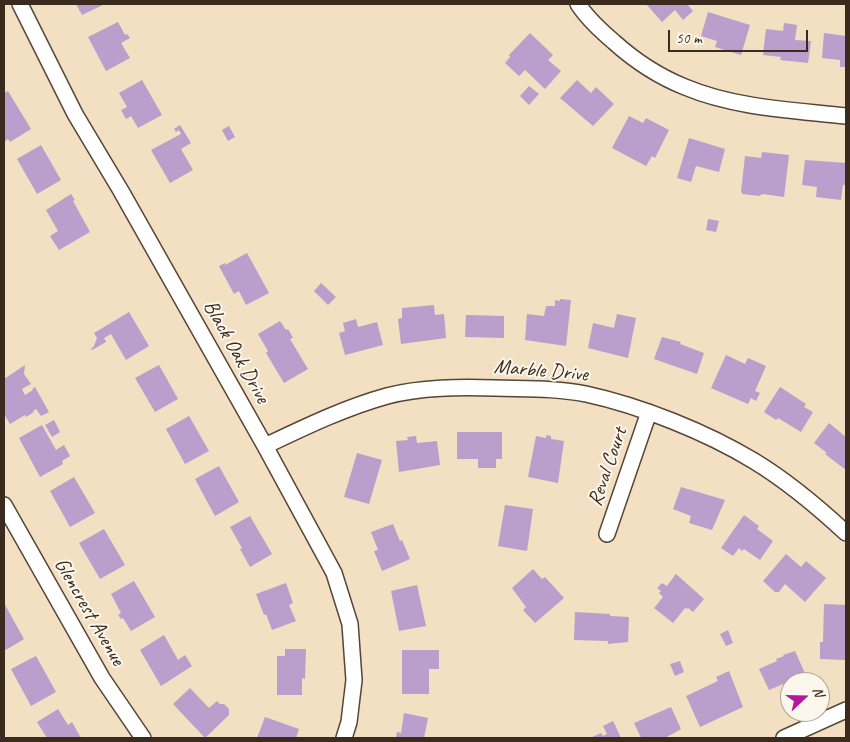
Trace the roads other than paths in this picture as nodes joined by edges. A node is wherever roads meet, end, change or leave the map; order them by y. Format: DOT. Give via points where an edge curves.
graph roads {
  1 [pos="20,4"];
  2 [pos="578,4"];
  3 [pos="846,116"];
  4 [pos="649,412"];
  5 [pos="265,446"];
  6 [pos="4,505"];
  7 [pos="846,533"];
  8 [pos="607,534"];
  9 [pos="846,710"];
  10 [pos="143,738"];
  11 [pos="344,738"];
  12 [pos="784,738"];
  1 -- 5 [label="street, Black Oak Drive" via="75,114"];
  2 -- 3 [label="street" via="608,37 633,58 685,87 730,100"];
  4 -- 5 [label="street, Marble Drive" via="586,394 551,390 467,387 421,390 339,411"];
  4 -- 7 [label="street, Marble Drive" via="754,461 817,507"];
  4 -- 8 [label="street, Reval Court"];
  5 -- 11 [label="street, Black Oak Drive" via="334,573 350,624 354,680"];
  6 -- 10 [label="street, Glencrest Avenue" via="102,678"];
  9 -- 12 [label="street"];
}
